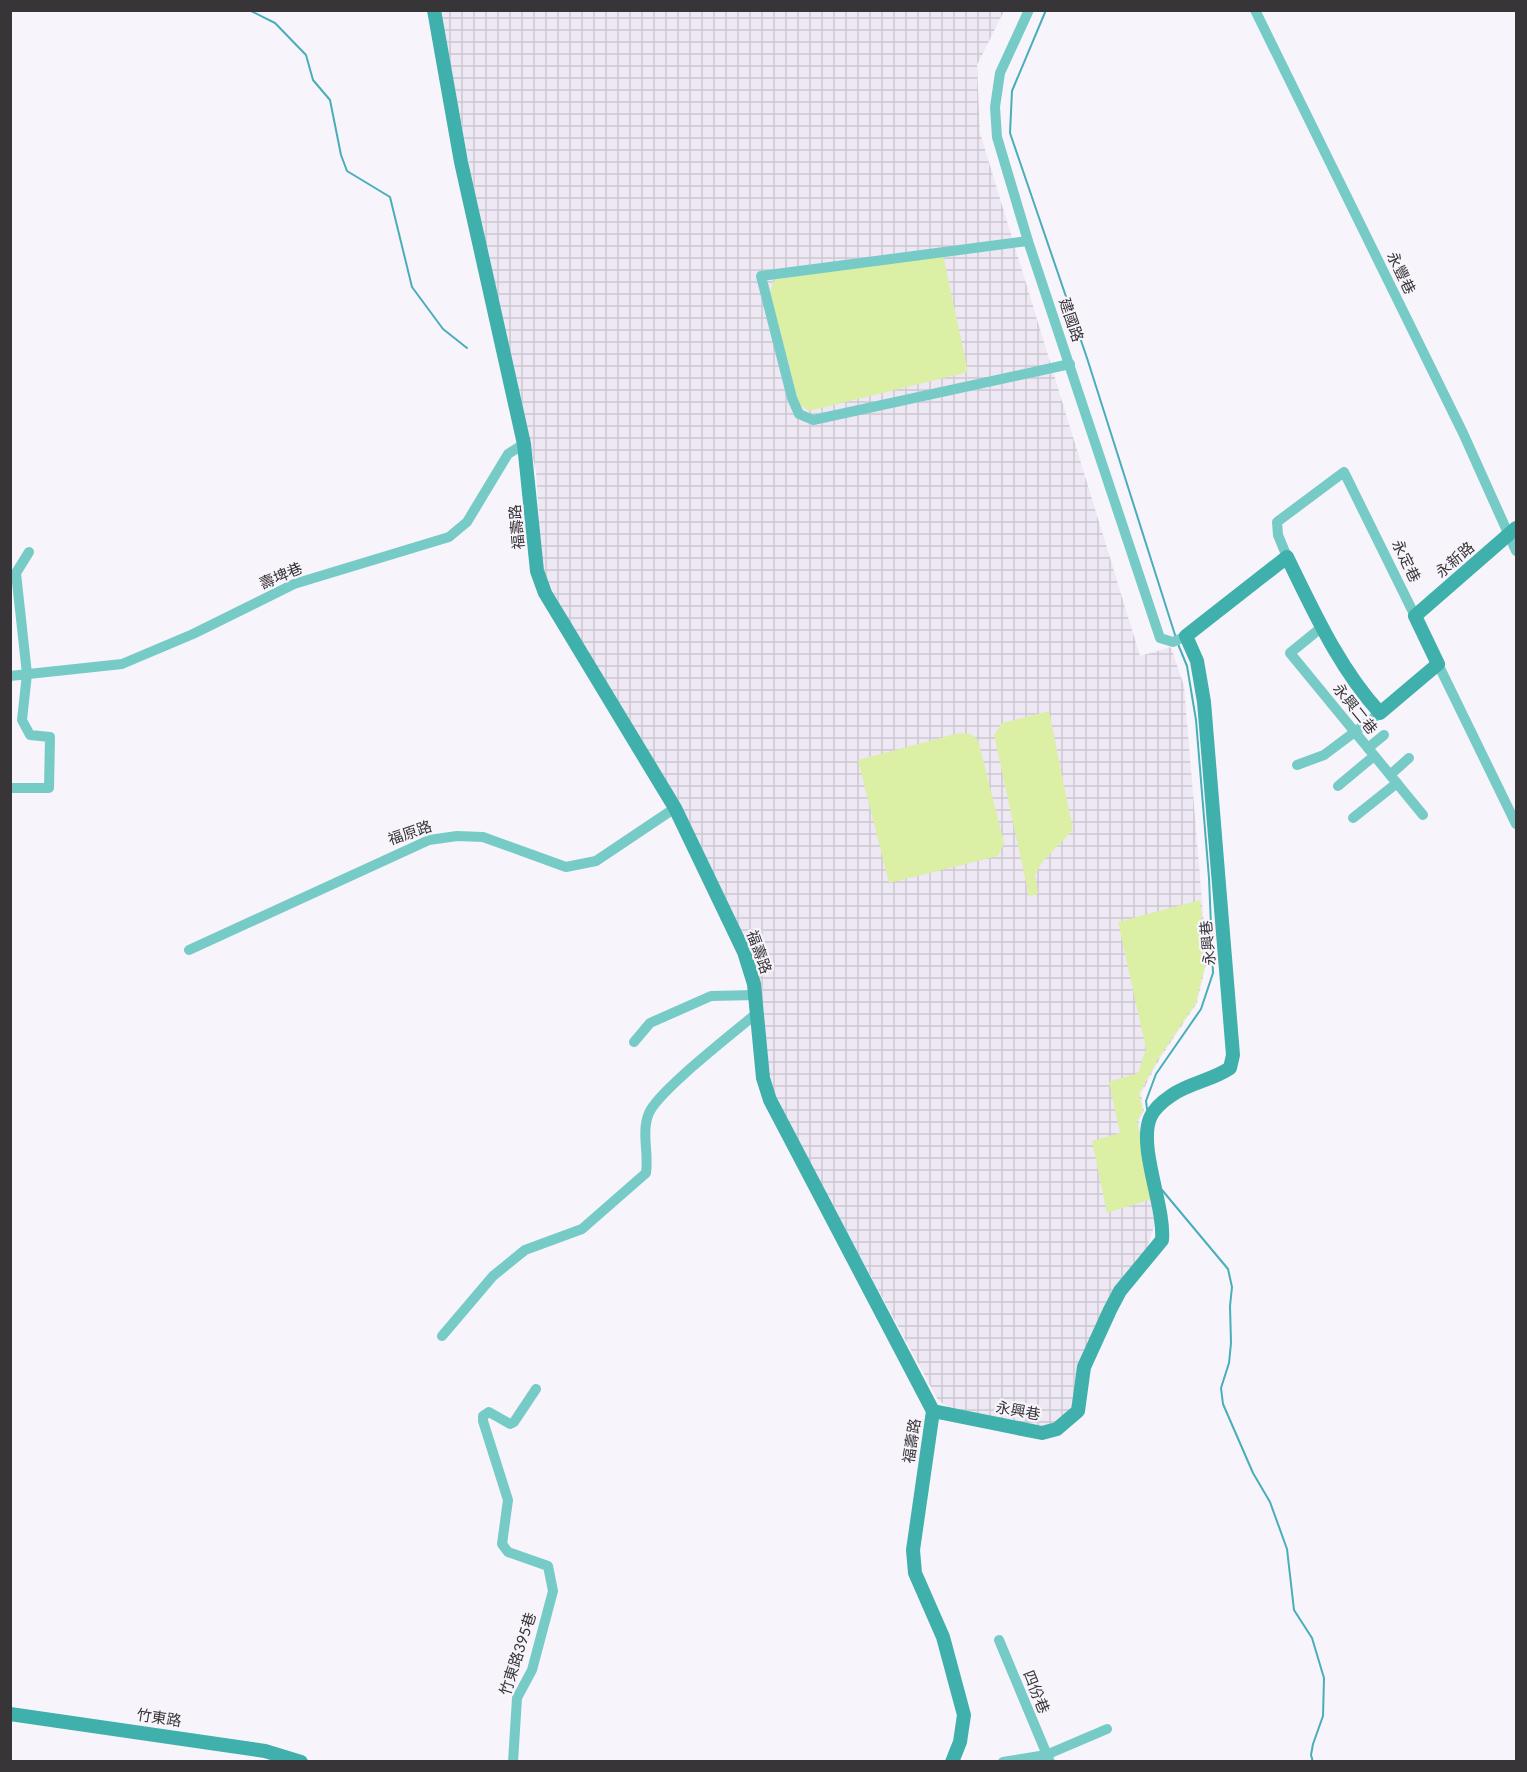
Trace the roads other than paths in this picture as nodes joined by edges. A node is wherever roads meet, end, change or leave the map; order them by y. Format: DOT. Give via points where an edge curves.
graph roads {
  1 [pos="434,10"];
  2 [pos="1029,10"];
  3 [pos="1255,10"];
  4 [pos="1028,241"];
  5 [pos="1070,364"];
  6 [pos="524,444"];
  7 [pos="1513,532"];
  8 [pos="1516,551"];
  9 [pos="29,552"];
  10 [pos="1287,557"];
  11 [pos="1415,616"];
  12 [pos="1322,627"];
  13 [pos="1180,639"];
  14 [pos="1438,664"];
  15 [pos="27,674"];
  16 [pos="10,675"];
  17 [pos="1380,713"];
  18 [pos="1355,733"];
  19 [pos="1384,735"];
  20 [pos="1371,752"];
  21 [pos="1409,759"];
  22 [pos="1296,765"];
  23 [pos="1393,779"];
  24 [pos="1338,786"];
  25 [pos="10,788"];
  26 [pos="675,808"];
  27 [pos="1423,815"];
  28 [pos="1353,818"];
  29 [pos="1516,824"];
  30 [pos="189,950"];
  31 [pos="756,995"];
  32 [pos="758,1012"];
  33 [pos="633,1042"];
  34 [pos="442,1336"];
  35 [pos="536,1389"];
  36 [pos="933,1411"];
  37 [pos="999,1640"];
  38 [pos="10,1714"];
  39 [pos="1107,1729"];
  40 [pos="1048,1758"];
  41 [pos="301,1761"];
  42 [pos="513,1761"];
  43 [pos="952,1761"];
  44 [pos="1003,1761"];
  1 -- 6 [label="street, 福壽路" via="461,162"];
  2 -- 4 [label="street, 建國路" via="1000,73 995,107 997,137"];
  3 -- 7 [label="street, 永豐巷"];
  4 -- 5 [label="street, 建國路"];
  4 -- 5 [label="street" via="761,276 792,398 798,414 813,420"];
  5 -- 13 [label="street, 建國路" via="1160,638"];
  6 -- 15 [label="street, 壽埤巷" via="508,454 464,528 449,537 294,584 122,664"];
  6 -- 26 [label="street, 福壽路" via="537,571 544,593"];
  7 -- 8 [label="street, 永豐巷"];
  7 -- 11 [label="street, 永新路"];
  9 -- 15 [label="street" via="16,573"];
  10 -- 11 [label="street, 永定巷" via="1277,522 1344,472"];
  10 -- 12 [label="street"];
  10 -- 13 [label="street"];
  11 -- 14 [label="street, 永定巷"];
  12 -- 17 [label="street" via="1357,687"];
  12 -- 18 [label="street, 永興二巷" via="1290,653"];
  13 -- 36 [label="street, 永興巷" via="1197,661 1203,702 1233,1054 1230,1068 1173,1094 1153,1110 1148,1120 1162,1240 1120,1291 1084,1367 1081,1400 1072,1417 1057,1429 1042,1433"];
  14 -- 17 [label="street"];
  14 -- 29 [label="street"];
  15 -- 16 [label="street, 壽埤巷"];
  15 -- 25 [label="street" via="22,720 30,735 50,737 49,788"];
  17 -- 18 [label="street"];
  18 -- 20 [label="street, 永興二巷"];
  18 -- 22 [label="street" via="1324,755"];
  19 -- 20 [label="street"];
  20 -- 23 [label="street, 永興二巷"];
  20 -- 24 [label="street"];
  21 -- 23 [label="street"];
  23 -- 27 [label="street, 永興二巷"];
  23 -- 28 [label="street"];
  26 -- 30 [label="street, 福原路" via="596,861 566,867 483,837 429,840"];
  26 -- 31 [label="street, 福壽路" via="744,952"];
  31 -- 32 [label="street, 福壽路"];
  31 -- 33 [label="street, 福壽路" via="711,996 650,1023"];
  32 -- 34 [label="street" via="667,1092 650,1112 645,1125 646,1173 582,1229 525,1250 493,1276"];
  32 -- 36 [label="street, 福壽路" via="763,1078 770,1100"];
  35 -- 42 [label="street, 竹東路395巷" via="514,1422 510,1424 489,1412 483,1421 508,1500 502,1544 508,1552 548,1566 553,1591 532,1670 517,1698"];
  36 -- 43 [label="street, 福壽路" via="913,1550 915,1573 942,1637 964,1715"];
  37 -- 40 [label="street, 四份巷"];
  38 -- 41 [label="street, 竹東路" via="265,1751"];
  39 -- 40 [label="street"];
  40 -- 44 [label="street"];
}
